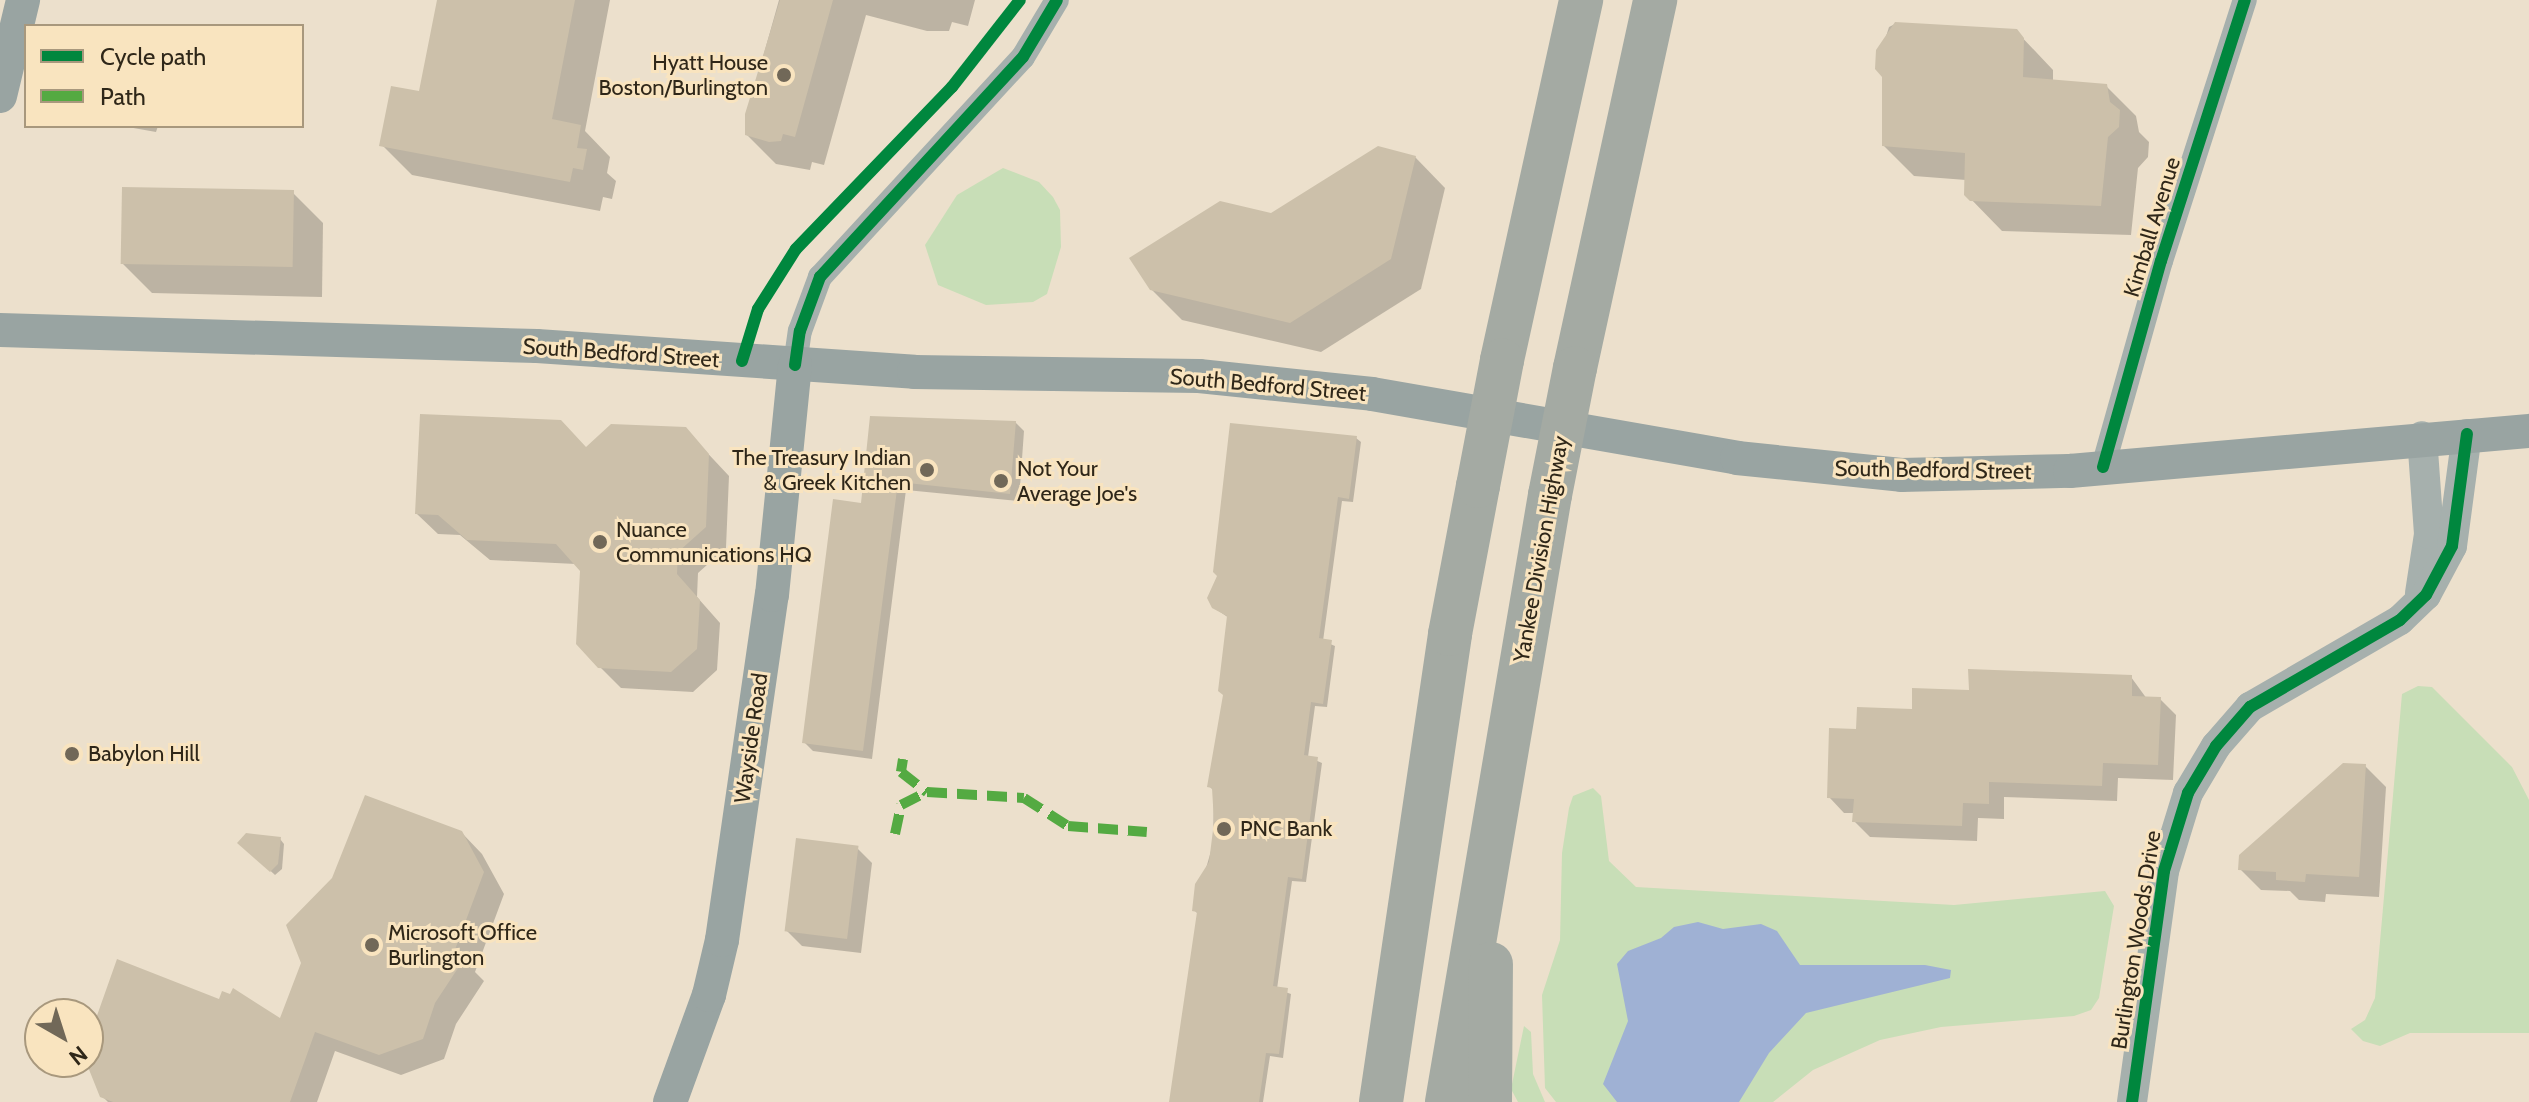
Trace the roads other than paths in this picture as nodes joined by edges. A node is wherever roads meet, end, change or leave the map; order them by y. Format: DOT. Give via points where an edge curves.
graph roads {
  1 [pos="23,0"];
  2 [pos="1057,0"];
  3 [pos="1581,0"];
  4 [pos="1655,0"];
  5 [pos="2245,0"];
  6 [pos="0,96"];
  7 [pos="0,330"];
  8 [pos="795,365"];
  9 [pos="2529,431"];
  10 [pos="2467,434"];
  11 [pos="2422,436"];
  12 [pos="2103,467"];
  13 [pos="2412,608"];
  14 [pos="1498,799"];
  15 [pos="1380,1090"];
  16 [pos="670,1102"];
  17 [pos="1447,1102"];
  18 [pos="1490,1102"];
  19 [pos="2132,1102"];
  1 -- 6 [label="main road"];
  2 -- 8 [label="street" via="1023,57 820,277 808,302"];
  3 -- 15 [label="highway, bridge" via="1502,360 1450,634"];
  4 -- 14 [label="highway, Yankee Division Highway, bridge" via="1550,495"];
  5 -- 12 [label="street, Kimball Avenue" via="2161,261"];
  7 -- 8 [label="main road, South Bedford Street" via="537,346"];
  8 -- 12 [label="main road, South Bedford Street" via="1258,381 1372,394 1737,458 1841,471 1947,476"];
  8 -- 16 [label="main road, Wayside Road" via="772,595 722,940 709,995"];
  9 -- 10 [label="main road, South Bedford Street"];
  10 -- 11 [label="main road, South Bedford Street"];
  10 -- 13 [label="street, Burlington Woods Drive" via="2452,546 2439,576"];
  11 -- 12 [label="main road, South Bedford Street"];
  11 -- 13 [label="street" via="2429,534 2425,572"];
  13 -- 19 [label="street, Burlington Woods Drive" via="2379,633 2259,699 2228,730 2196,778 2174,825 2164,871"];
  14 -- 17 [label="highway, Yankee Division Highway"];
  14 -- 18 [label="highway"];
}
